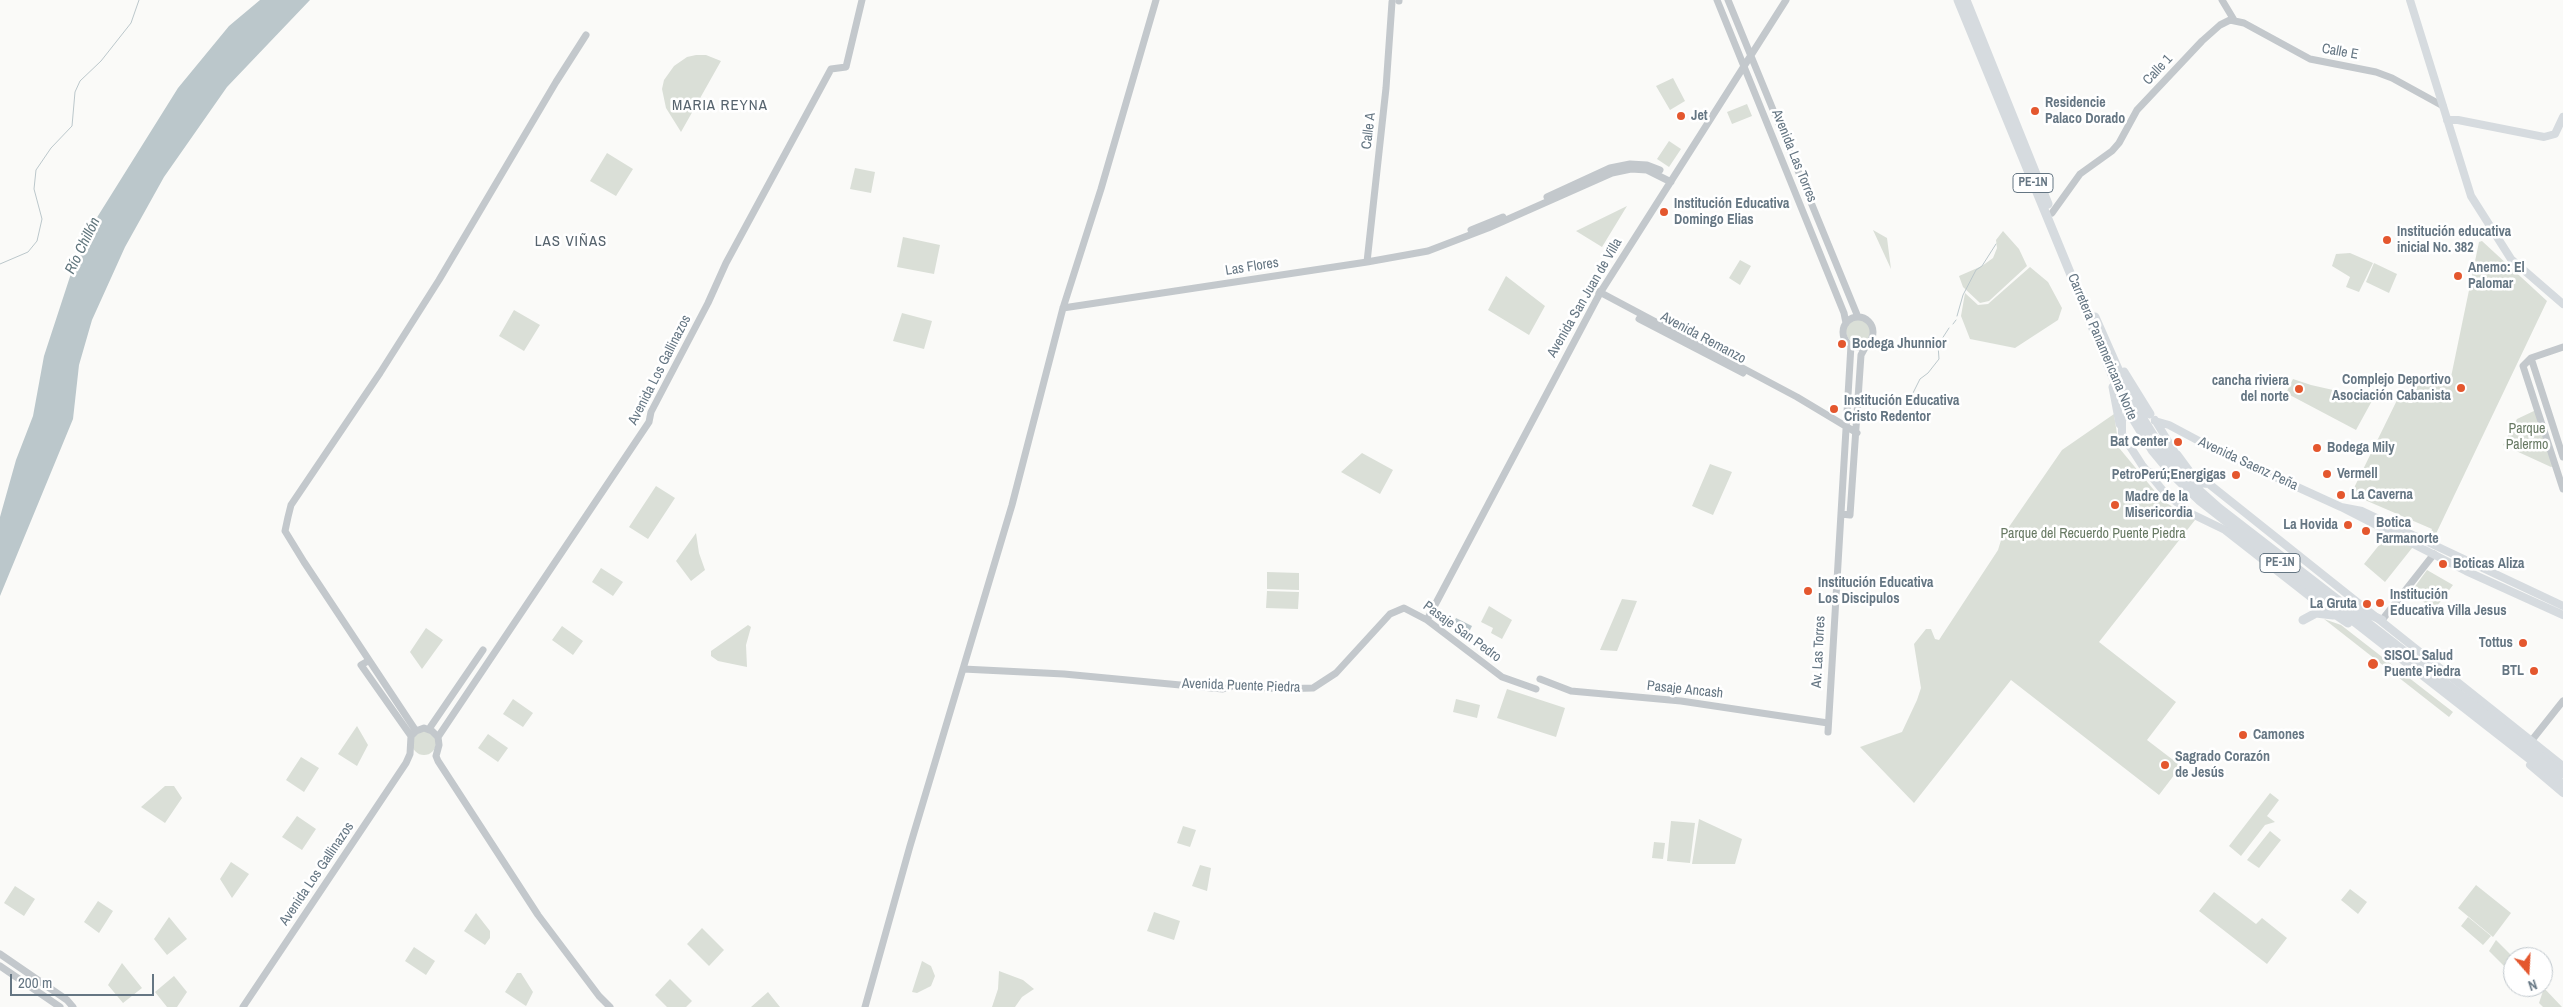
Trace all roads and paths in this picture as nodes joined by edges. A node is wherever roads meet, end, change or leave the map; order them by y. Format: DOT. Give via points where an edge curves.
graph roads {
  1 [pos="862,0"];
  2 [pos="1156,0"];
  3 [pos="1717,0"];
  4 [pos="1728,0"];
  5 [pos="1781,0"];
  6 [pos="1786,0"];
  7 [pos="1958,0"];
  8 [pos="1966,0"];
  9 [pos="2222,0"];
  10 [pos="2410,0"];
  11 [pos="1397,1"];
  12 [pos="2234,20"];
  13 [pos="586,35"];
  14 [pos="1750,55"];
  15 [pos="1744,65"];
  16 [pos="2443,106"];
  17 [pos="2563,117"];
  18 [pos="2448,120"];
  19 [pos="1671,179"];
  20 [pos="2052,213"];
  21 [pos="1367,262"];
  22 [pos="1598,294"];
  23 [pos="2563,304"];
  24 [pos="1063,308"];
  25 [pos="1858,317"];
  26 [pos="1846,323"];
  27 [pos="2098,324"];
  28 [pos="1867,344"];
  29 [pos="1851,345"];
  30 [pos="2563,347"];
  31 [pos="2531,358"];
  32 [pos="2108,365"];
  33 [pos="2133,411"];
  34 [pos="2156,421"];
  35 [pos="2120,424"];
  36 [pos="1848,427"];
  37 [pos="1857,433"];
  38 [pos="2178,455"];
  39 [pos="2563,457"];
  40 [pos="2146,471"];
  41 [pos="2175,471"];
  42 [pos="2198,483"];
  43 [pos="2563,489"];
  44 [pos="2206,497"];
  45 [pos="2341,507"];
  46 [pos="1841,514"];
  47 [pos="2434,554"];
  48 [pos="2519,586"];
  49 [pos="2515,594"];
  50 [pos="2317,602"];
  51 [pos="2562,602"];
  52 [pos="2343,604"];
  53 [pos="2563,616"];
  54 [pos="2340,618"];
  55 [pos="1425,619"];
  56 [pos="2303,620"];
  57 [pos="2382,620"];
  58 [pos="2390,649"];
  59 [pos="483,650"];
  60 [pos="963,670"];
  61 [pos="1540,679"];
  62 [pos="1313,688"];
  63 [pos="1536,689"];
  64 [pos="2563,701"];
  65 [pos="1828,723"];
  66 [pos="429,729"];
  67 [pos="1828,732"];
  68 [pos="414,734"];
  69 [pos="438,737"];
  70 [pos="2532,740"];
  71 [pos="2516,749"];
  72 [pos="2530,765"];
  73 [pos="2563,766"];
  74 [pos="2563,774"];
  75 [pos="2563,785"];
  76 [pos="2563,793"];
  77 [pos="0,954"];
  78 [pos="0,966"];
  79 [pos="60,1007"];
  80 [pos="73,1007"];
  81 [pos="243,1007"];
  82 [pos="610,1007"];
  83 [pos="865,1007"];
  1 -- 69 [label="street, Avenida Los Gallinazos" via="846,67 831,69 726,263 651,412 649,422"];
  2 -- 24 [label="street"];
  3 -- 15 [label="street, Avenida Las Torres"];
  4 -- 14 [label="street, Avenida Las Torres"];
  5 -- 14 [label="street, Avenida San Juan de Villa"];
  6 -- 14 [label="street, Avenida San Juan de Villa"];
  7 -- 32 [label="highway, Carretera Panamericana Norte / PE-1N"];
  8 -- 20 [label="highway, Carretera Panamericana Norte / PE-1N"];
  9 -- 12 [label="street"];
  10 -- 16 [label="main road"];
  11 -- 21 [label="street, Calle A"];
  12 -- 16 [label="street, Calle E" via="2310,59 2376,72 2408,85"];
  12 -- 20 [label="street, Calle 1" via="2220,25 2202,41 2137,110 2120,143 2080,174"];
  13 -- 68 [label="street" via="439,280 291,505 285,531"];
  14 -- 15 [label="street, Avenida San Juan de Villa"];
  14 -- 25 [label="street, Avenida Las Torres"];
  15 -- 19 [label="street, Avenida San Juan de Villa"];
  15 -- 26 [label="street, Avenida Las Torres"];
  16 -- 18 [label="main road"];
  17 -- 18 [label="main road" via="2555,134 2544,137"];
  18 -- 23 [label="main road" via="2462,171 2481,216 2511,259"];
  19 -- 21 [label="street, Las Flores" via="1647,165 1610,168 1428,251"];
  19 -- 22 [label="street, Avenida San Juan de Villa"];
  20 -- 27 [label="highway, Carretera Panamericana Norte / PE-1N"];
  21 -- 24 [label="street, Las Flores"];
  22 -- 36 [label="street, Avenida Remanzo" via="1710,358 1801,400"];
  22 -- 55 [label="street, Avenida San Juan de Villa"];
  24 -- 60 [label="street" via="1017,490"];
  25 -- 26 [label="street"];
  25 -- 28 [label="street" via="1866,319 1872,328 1872,337"];
  26 -- 29 [label="street" via="1843,336"];
  27 -- 33 [label="highway, Carretera Panamericana Norte / PE-1N"];
  27 -- 34 [label="highway" via="2132,386"];
  28 -- 29 [label="street"];
  28 -- 37 [label="street" via="1861,355"];
  29 -- 36 [label="street, Av. Las Torres"];
  30 -- 31 [label="street"];
  31 -- 39 [label="street"];
  31 -- 43 [label="street" via="2523,366"];
  32 -- 33 [label="highway, Carretera Panamericana Norte / PE-1N"];
  32 -- 35 [label="highway"];
  33 -- 34 [label="main road, Avenida Saenz Peña"];
  33 -- 35 [label="main road"];
  33 -- 41 [label="highway, Carretera Panamericana Norte / PE-1N" via="2152,450"];
  34 -- 38 [label="main road"];
  34 -- 45 [label="main road, Avenida Saenz Peña"];
  35 -- 40 [label="main road" via="2126,442"];
  36 -- 37 [label="street, Avenida Remanzo"];
  36 -- 46 [label="street, Av. Las Torres"];
  37 -- 46 [label="street" via="1850,515"];
  38 -- 41 [label="main road"];
  38 -- 42 [label="highway"];
  40 -- 41 [label="main road" via="2160,476"];
  40 -- 50 [label="main road" via="2176,503 2225,530"];
  41 -- 44 [label="highway, Carretera Panamericana Norte / PE-1N"];
  41 -- 58 [label="highway, Carretera Panamericana Norte / PE-1N" via="2213,511"];
  42 -- 44 [label="highway"];
  42 -- 57 [label="main road" via="2209,484"];
  44 -- 52 [label="highway, Carretera Panamericana Norte / PE-1N"];
  45 -- 47 [label="main road, Avenida Saenz Peña"];
  45 -- 48 [label="main road, Avenida Saenz Peña" via="2362,511"];
  46 -- 65 [label="street, Av. Las Torres"];
  47 -- 49 [label="main road, Avenida Saenz Peña"];
  47 -- 57 [label="street"];
  48 -- 49 [label="main road"];
  48 -- 51 [label="main road, Avenida Saenz Peña"];
  49 -- 53 [label="main road, Avenida Saenz Peña"];
  50 -- 54 [label="highway"];
  52 -- 57 [label="highway"];
  52 -- 74 [label="highway, Carretera Panamericana Norte / PE-1N"];
  54 -- 56 [label="highway" via="2320,613"];
  54 -- 58 [label="highway"];
  55 -- 62 [label="street, Pasaje San Pedro" via="1404,608 1390,614 1336,673"];
  55 -- 63 [label="street, Pasaje San Pedro" via="1502,677"];
  57 -- 70 [label="main road"];
  58 -- 71 [label="highway, Carretera Panamericana Norte / PE-1N"];
  59 -- 66 [label="street"];
  60 -- 62 [label="street, Avenida Puente Piedra" via="1064,674 1224,689 1237,685"];
  60 -- 83 [label="street"];
  61 -- 65 [label="street, Pasaje Ancash" via="1571,691 1690,702"];
  64 -- 70 [label="street"];
  65 -- 67 [label="street, Av. Las Torres"];
  66 -- 68 [label="street"];
  66 -- 69 [label="street"];
  68 -- 81 [label="street, Avenida Los Gallinazos" via="410,754"];
  69 -- 82 [label="street" via="438,761 538,915"];
  70 -- 73 [label="main road"];
  71 -- 72 [label="highway"];
  71 -- 75 [label="highway, Carretera Panamericana Norte / PE-1N"];
  72 -- 76 [label="main road"];
  77 -- 80 [label="street"];
  78 -- 79 [label="street"];
}
